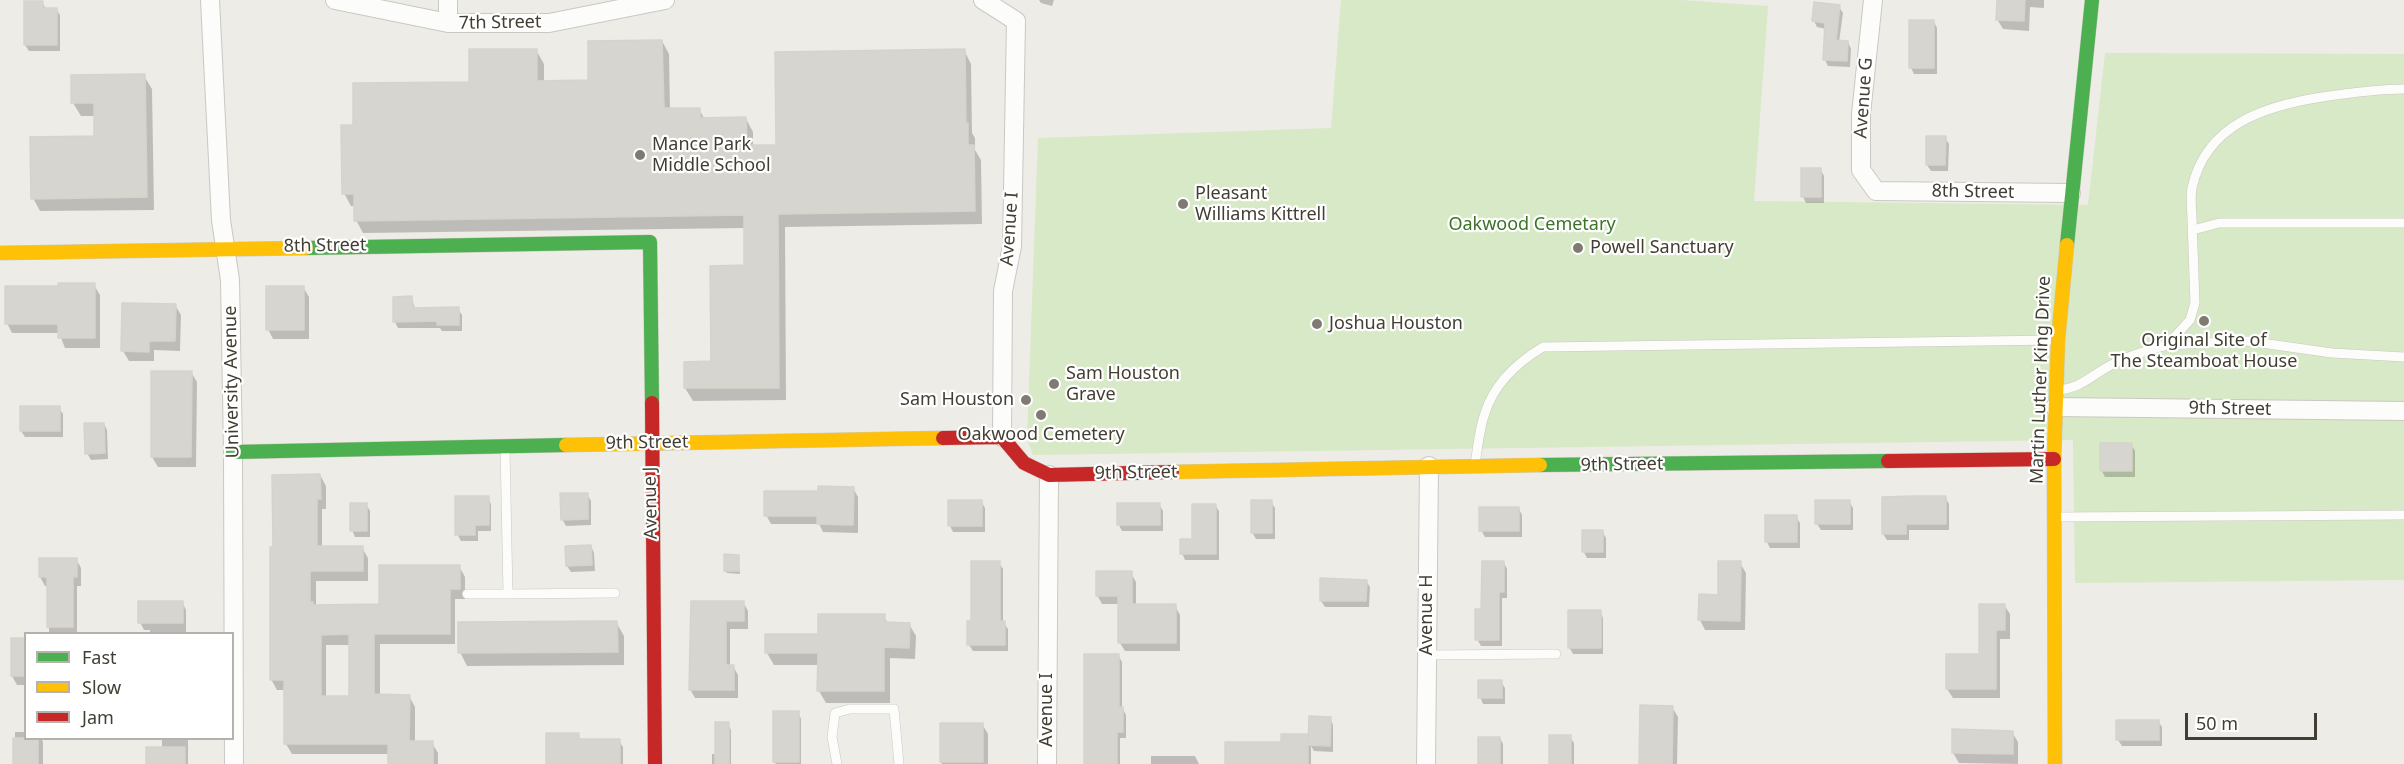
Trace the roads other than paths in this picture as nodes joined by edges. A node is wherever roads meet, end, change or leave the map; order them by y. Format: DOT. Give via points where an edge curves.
graph roads {
  1 [pos="210,0"];
  2 [pos="335,0"];
  3 [pos="448,0"];
  4 [pos="665,0"];
  5 [pos="983,0"];
  6 [pos="1873,0"];
  7 [pos="2092,0"];
  8 [pos="448,23"];
  9 [pos="2404,89"];
  10 [pos="1876,191"];
  11 [pos="2071,193"];
  12 [pos="2404,223"];
  13 [pos="2193,230"];
  14 [pos="650,242"];
  15 [pos="225,248"];
  16 [pos="0,253"];
  17 [pos="2058,340"];
  18 [pos="2167,345"];
  19 [pos="2404,357"];
  20 [pos="2056,398"];
  21 [pos="2404,411"];
  22 [pos="1002,437"];
  23 [pos="651,442"];
  24 [pos="505,446"];
  25 [pos="234,452"];
  26 [pos="2054,459"];
  27 [pos="1429,466"];
  28 [pos="1475,466"];
  29 [pos="1049,475"];
  30 [pos="2404,515"];
  31 [pos="2054,517"];
  32 [pos="615,593"];
  33 [pos="467,594"];
  34 [pos="508,594"];
  35 [pos="1556,654"];
  36 [pos="1427,655"];
  37 [pos="234,764"];
  38 [pos="655,764"];
  39 [pos="837,764"];
  40 [pos="899,764"];
  41 [pos="1047,764"];
  42 [pos="1426,764"];
  43 [pos="2055,764"];
  1 -- 15 [label="street, University Avenue" via="220,220"];
  2 -- 8 [label="street, 7th Street"];
  3 -- 8 [label="street"];
  4 -- 8 [label="street, 7th Street" via="549,22"];
  5 -- 22 [label="street, Avenue I" via="1016,21 1012,246 1004,291"];
  6 -- 10 [label="street, Avenue G" via="1861,114 1861,170"];
  7 -- 11 [label="street, Martin Luther King Drive"];
  9 -- 13 [label="lane" via="2296,101 2248,116 2228,130 2198,171 2191,190"];
  10 -- 11 [label="street, 8th Street"];
  11 -- 17 [label="street, Martin Luther King Drive"];
  12 -- 13 [label="lane" via="2219,223"];
  13 -- 18 [label="lane" via="2195,303 2190,320"];
  14 -- 15 [label="street, 8th Street"];
  14 -- 23 [label="street, Avenue J"];
  15 -- 16 [label="street, 8th Street"];
  15 -- 25 [label="street, University Avenue" via="230,280"];
  17 -- 20 [label="street, Martin Luther King Drive"];
  17 -- 28 [label="lane" via="1543,347 1522,359 1485,412"];
  18 -- 19 [label="lane" via="2247,341 2332,353"];
  18 -- 20 [label="lane" via="2114,363"];
  20 -- 21 [label="street, 9th Street"];
  20 -- 26 [label="street, Martin Luther King Drive"];
  22 -- 23 [label="street, 9th Street"];
  22 -- 29 [label="street, 9th Street" via="1023,463"];
  23 -- 24 [label="street, 9th Street"];
  23 -- 38 [label="street, Avenue J"];
  24 -- 25 [label="street, 9th Street"];
  24 -- 34 [label="lane"];
  25 -- 37 [label="street, University Avenue"];
  26 -- 28 [label="street, 9th Street"];
  26 -- 31 [label="street, Martin Luther King Drive"];
  27 -- 28 [label="street, 9th Street"];
  27 -- 29 [label="street, 9th Street"];
  27 -- 36 [label="street, Avenue H"];
  29 -- 41 [label="street, Avenue I"];
  30 -- 31 [label="lane"];
  31 -- 43 [label="street, Martin Luther King Drive"];
  32 -- 34 [label="lane"];
  33 -- 34 [label="lane"];
  35 -- 36 [label="lane"];
  36 -- 42 [label="street, Avenue H"];
  39 -- 40 [label="lane" via="832,737 835,713 850,709 894,709"];
}
